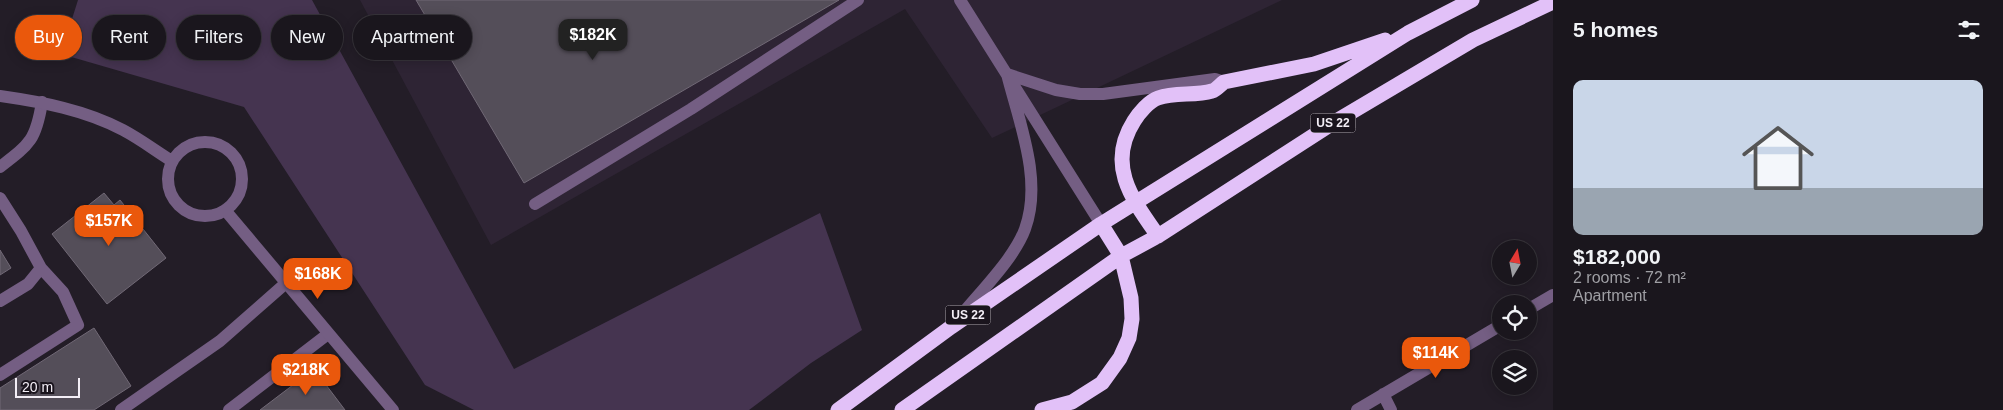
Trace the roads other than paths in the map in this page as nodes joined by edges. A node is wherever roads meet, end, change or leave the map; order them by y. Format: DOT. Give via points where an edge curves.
graph roads {
  1 [pos="858,0"];
  2 [pos="960,0"];
  3 [pos="1472,0"];
  4 [pos="1553,2"];
  5 [pos="1408,33"];
  6 [pos="1007,74"];
  7 [pos="1224,82"];
  8 [pos="0,96"];
  9 [pos="42,102"];
  10 [pos="172,161"];
  11 [pos="0,167"];
  12 [pos="0,198"];
  13 [pos="1135,203"];
  14 [pos="534,204"];
  15 [pos="225,210"];
  16 [pos="1101,224"];
  17 [pos="1158,236"];
  18 [pos="1121,256"];
  19 [pos="41,268"];
  20 [pos="286,282"];
  21 [pos="1553,295"];
  22 [pos="0,301"];
  23 [pos="1537,304"];
  24 [pos="952,327"];
  25 [pos="1492,330"];
  26 [pos="328,334"];
  27 [pos="0,375"];
  28 [pos="1383,394"];
  29 [pos="121,410"];
  30 [pos="229,410"];
  31 [pos="393,410"];
  32 [pos="838,410"];
  33 [pos="902,410"];
  34 [pos="1042,410"];
  35 [pos="1356,410"];
  36 [pos="1392,410"];
  1 -- 14 [label="street"];
  2 -- 6 [label="street"];
  3 -- 5 [label="highway, US 22"];
  4 -- 17 [label="highway, US 22" via="1473,40 1333,123"];
  5 -- 7 [label="highway" via="1314,64"];
  5 -- 13 [label="highway, US 22"];
  6 -- 7 [label="street" via="1080,94 1103,94 1215,79"];
  6 -- 16 [label="street"];
  6 -- 24 [label="street" via="1032,171 1028,216 1025,229 1010,255"];
  7 -- 13 [label="highway" via="1214,91 1157,98 1139,113 1126,134 1121,152 1123,178"];
  8 -- 9 [label="street"];
  9 -- 10 [label="street" via="122,130"];
  9 -- 11 [label="street" via="38,127 29,144"];
  10 -- 15 [label="street" via="168,186 181,207 203,215"];
  10 -- 15 [label="street" via="190,144 203,141 226,148 238,163 242,180 240,192"];
  12 -- 19 [label="street"];
  13 -- 16 [label="highway, US 22"];
  13 -- 17 [label="highway"];
  15 -- 20 [label="street"];
  16 -- 18 [label="highway"];
  16 -- 24 [label="highway, US 22"];
  17 -- 18 [label="highway, US 22"];
  18 -- 33 [label="highway, US 22"];
  18 -- 34 [label="highway" via="1131,298 1132,319 1129,338 1120,358 1102,383 1072,402"];
  19 -- 22 [label="street" via="28,284"];
  19 -- 27 [label="street" via="63,292 78,325"];
  20 -- 26 [label="street"];
  20 -- 29 [label="street" via="220,341"];
  21 -- 23 [label="street"];
  24 -- 32 [label="highway, US 22"];
  25 -- 28 [label="street"];
  26 -- 30 [label="street"];
  26 -- 31 [label="street"];
  28 -- 35 [label="street"];
  28 -- 36 [label="street"];
}
